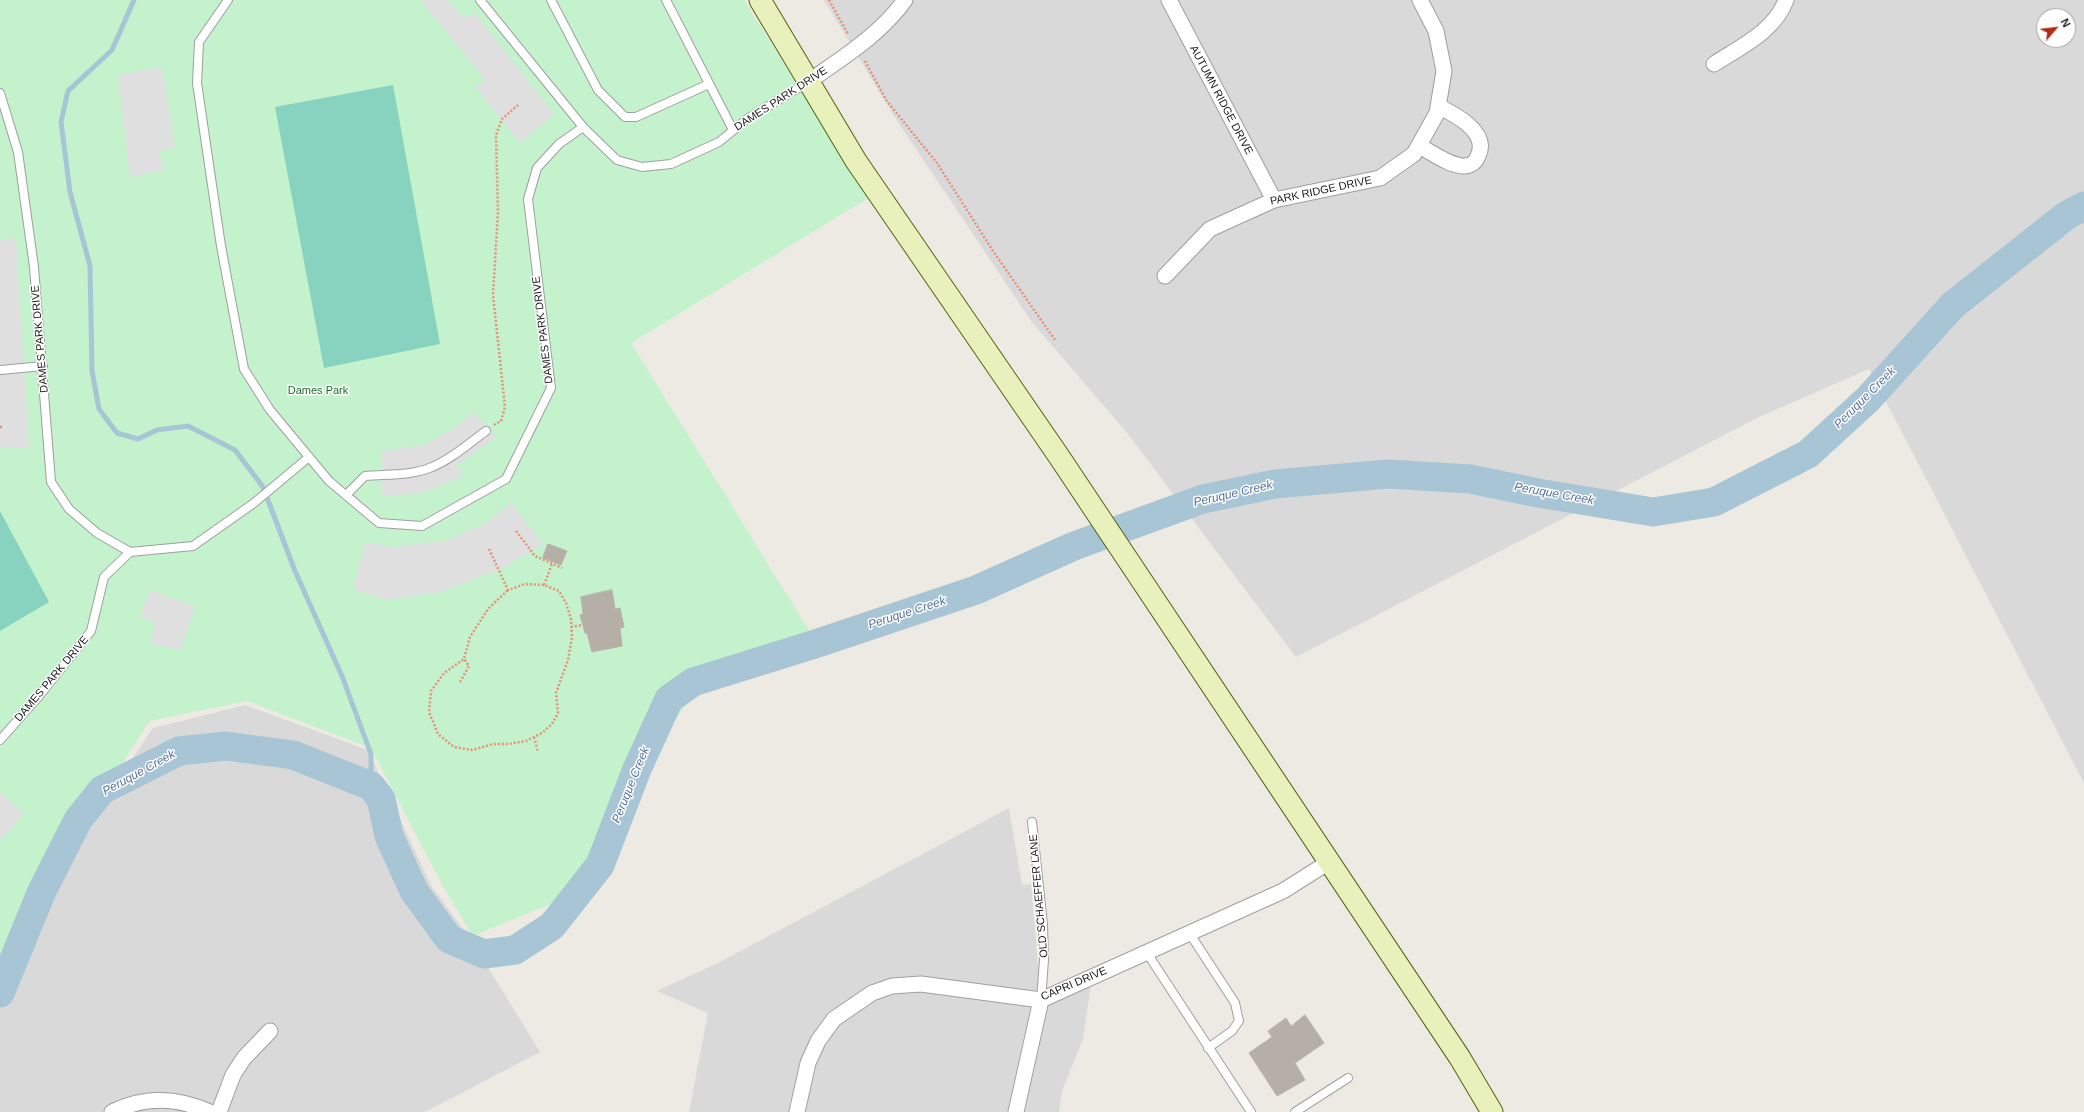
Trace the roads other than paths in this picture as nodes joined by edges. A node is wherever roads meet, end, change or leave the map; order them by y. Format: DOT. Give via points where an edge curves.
graph roads {
  1 [pos="228,0"];
  2 [pos="480,0"];
  3 [pos="551,0"];
  4 [pos="666,0"];
  5 [pos="760,0"];
  6 [pos="905,0"];
  7 [pos="1169,0"];
  8 [pos="1420,0"];
  9 [pos="1786,0"];
  10 [pos="1714,64"];
  11 [pos="808,82"];
  12 [pos="710,84"];
  13 [pos="0,92"];
  14 [pos="1438,106"];
  15 [pos="583,127"];
  16 [pos="733,130"];
  17 [pos="1419,146"];
  18 [pos="1274,200"];
  19 [pos="1165,276"];
  20 [pos="43,366"];
  21 [pos="1,370"];
  22 [pos="486,431"];
  23 [pos="309,457"];
  24 [pos="346,495"];
  25 [pos="130,552"];
  26 [pos="0,740"];
  27 [pos="1032,822"];
  28 [pos="1329,862"];
  29 [pos="1190,934"];
  30 [pos="1147,953"];
  31 [pos="1041,1000"];
  32 [pos="270,1031"];
  33 [pos="1208,1048"];
  34 [pos="1348,1078"];
  35 [pos="112,1112"];
  36 [pos="210,1112"];
  37 [pos="219,1112"];
  38 [pos="797,1112"];
  39 [pos="1016,1112"];
  40 [pos="1251,1112"];
  41 [pos="1295,1112"];
  42 [pos="1492,1112"];
  1 -- 23 [label="lane, DAMES PARK DRIVE" via="199,42 197,83 221,246 244,369 270,410"];
  2 -- 15 [label="lane, DAMES PARK DRIVE"];
  3 -- 12 [label="lane" via="598,90 625,117 636,117"];
  4 -- 12 [label="lane"];
  5 -- 11 [label="main road"];
  6 -- 11 [label="street, DAMES PARK DRIVE" via="894,15 857,47"];
  7 -- 18 [label="street, AUTUMN RIDGE DRIVE"];
  8 -- 14 [label="street, PARK RIDGE DRIVE" via="1436,31 1444,70"];
  9 -- 10 [label="street" via="1761,34"];
  11 -- 16 [label="lane, DAMES PARK DRIVE"];
  11 -- 28 [label="main road" via="856,162 1060,458"];
  12 -- 16 [label="lane"];
  13 -- 20 [label="lane, DAMES PARK DRIVE" via="18,152 34,267"];
  14 -- 17 [label="street, PARK RIDGE DRIVE" via="1437,113"];
  14 -- 17 [label="street" via="1460,117 1475,133 1481,151 1477,159 1463,166 1453,164"];
  15 -- 16 [label="lane, DAMES PARK DRIVE" via="617,160 642,167 671,164 719,142"];
  15 -- 24 [label="lane, DAMES PARK DRIVE" via="559,144 537,168 528,199 551,388 506,479 422,526 379,523"];
  17 -- 18 [label="street, PARK RIDGE DRIVE" via="1414,154 1380,178"];
  18 -- 19 [label="street, PARK RIDGE DRIVE" via="1210,229"];
  20 -- 21 [label="lane"];
  20 -- 25 [label="lane, DAMES PARK DRIVE" via="51,482 69,509 97,533"];
  22 -- 24 [label="lane" via="432,468 399,475 364,476"];
  23 -- 24 [label="lane, DAMES PARK DRIVE" via="329,481"];
  23 -- 25 [label="lane" via="254,503 193,546"];
  25 -- 26 [label="lane, DAMES PARK DRIVE" via="104,578 91,631"];
  27 -- 31 [label="lane, OLD SCHAEFFER LANE" via="1043,924"];
  28 -- 29 [label="street, CAPRI DRIVE" via="1283,891"];
  28 -- 42 [label="main road" via="1460,1058"];
  29 -- 30 [label="street, CAPRI DRIVE"];
  29 -- 33 [label="lane" via="1235,1003 1238,1020 1232,1031"];
  30 -- 31 [label="street, CAPRI DRIVE"];
  30 -- 33 [label="lane"];
  31 -- 38 [label="street, CAPRI DRIVE" via="921,984 892,986 872,993 834,1019 818,1041 808,1063"];
  31 -- 39 [label="street, OLD SCHAEFFER LANE"];
  32 -- 37 [label="street" via="244,1058 233,1075"];
  33 -- 40 [label="lane"];
  34 -- 41 [label="lane"];
  35 -- 36 [label="street" via="130,1104 155,1100 178,1101"];
}
